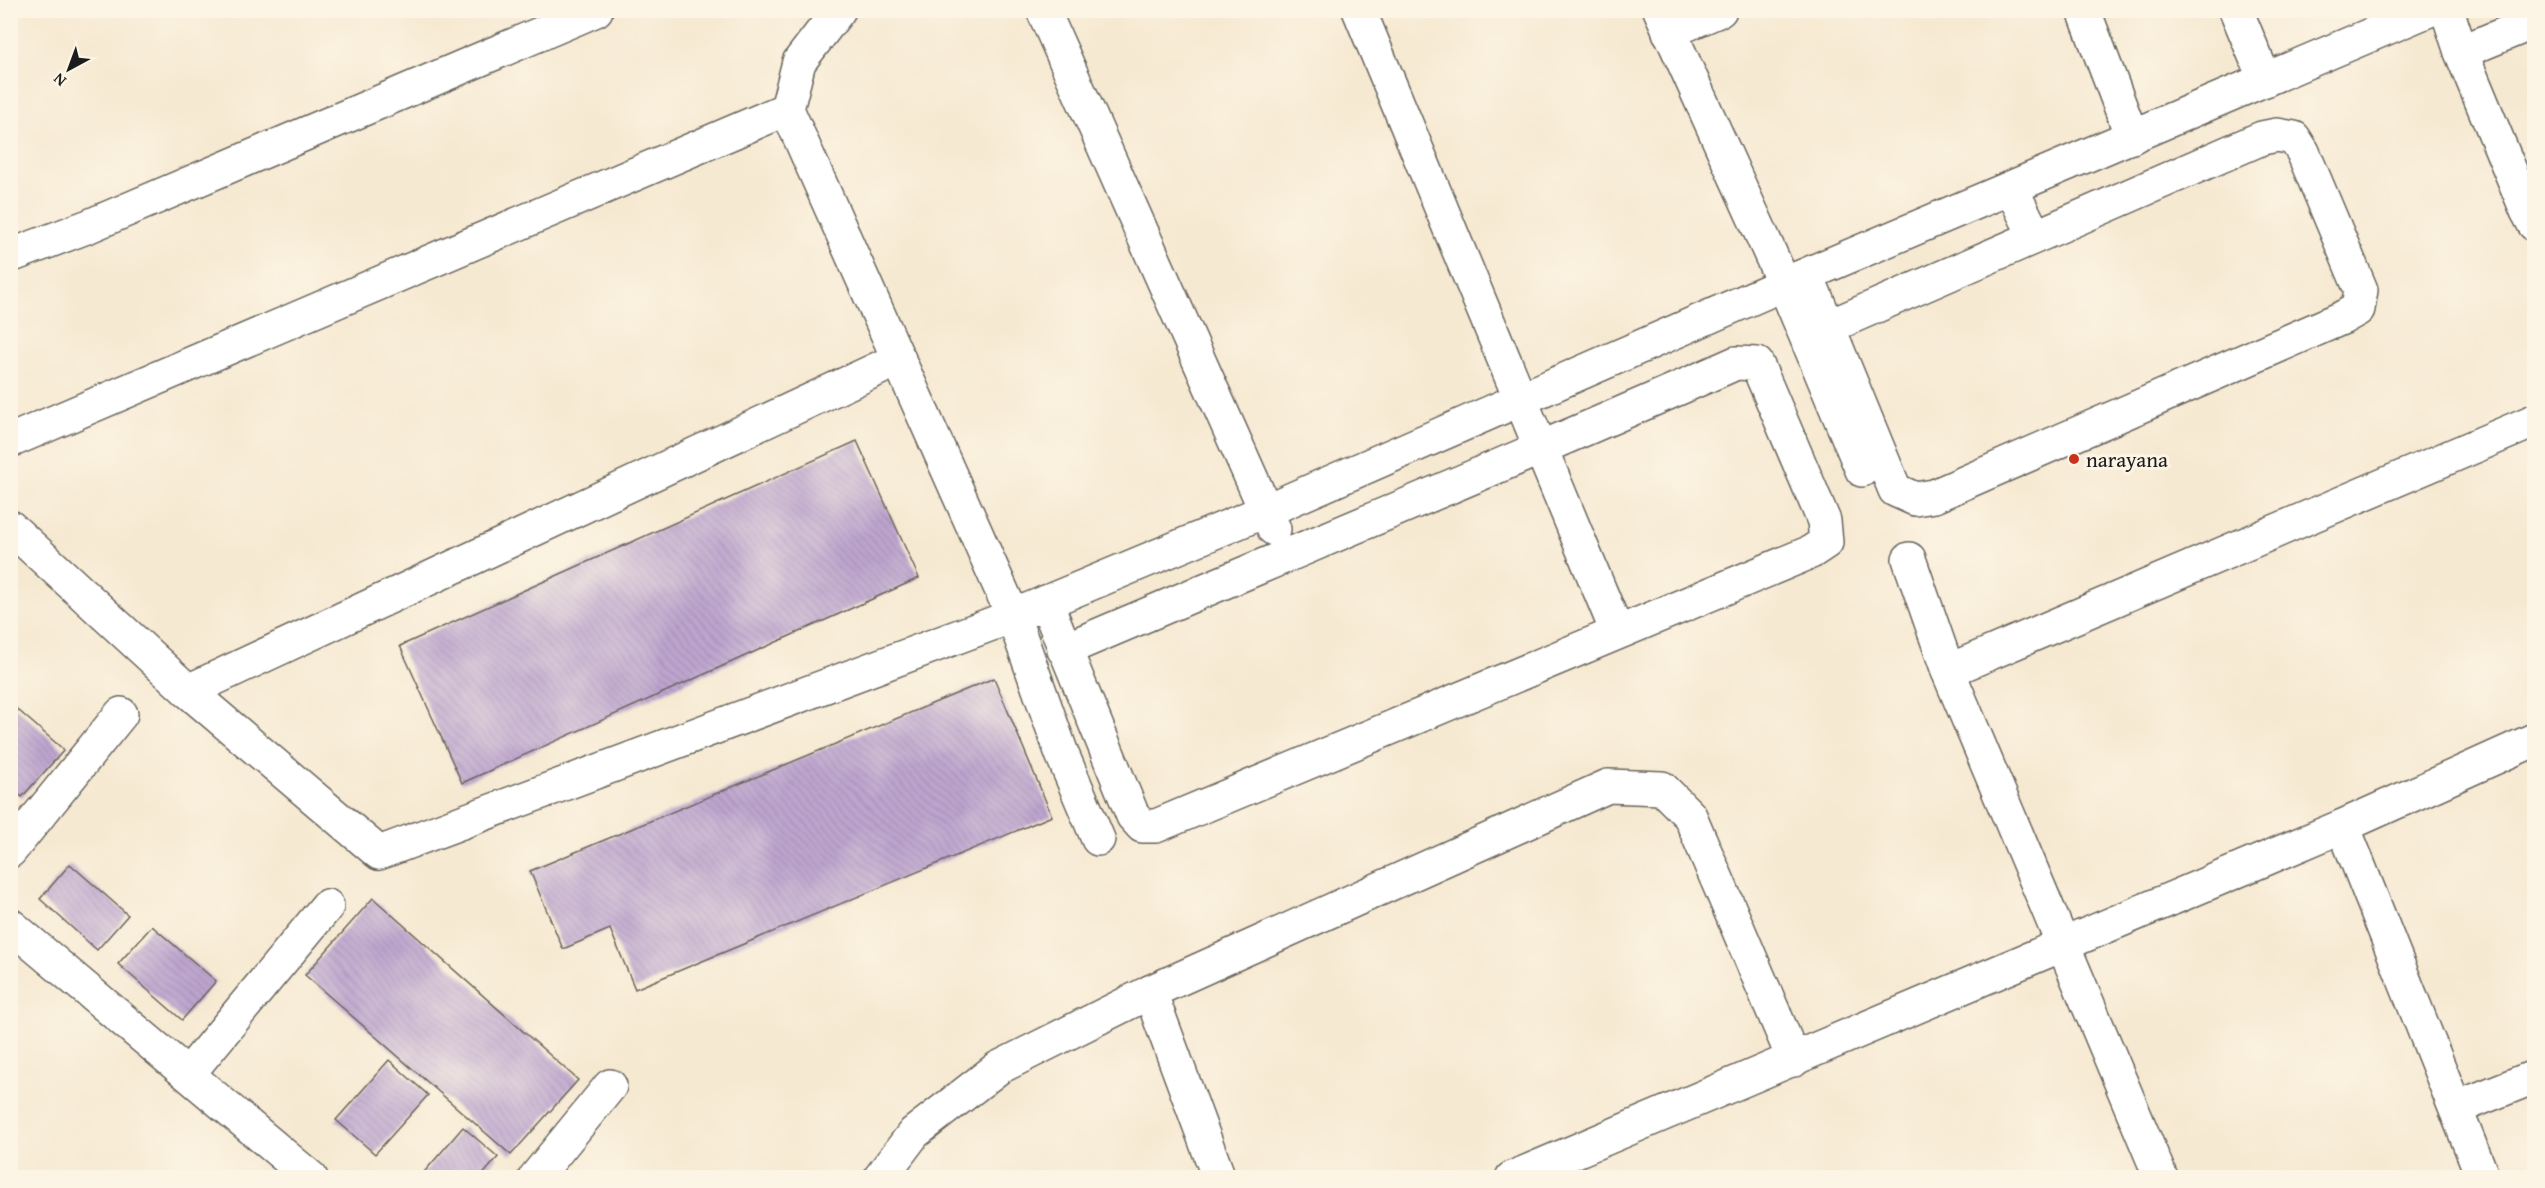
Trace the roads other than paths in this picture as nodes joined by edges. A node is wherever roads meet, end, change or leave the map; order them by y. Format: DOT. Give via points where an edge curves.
graph roads {
  1 [pos="596,10"];
  2 [pos="839,10"];
  3 [pos="1043,10"];
  4 [pos="1359,10"];
  5 [pos="1720,10"];
  6 [pos="2087,10"];
  7 [pos="2236,10"];
  8 [pos="2447,10"];
  9 [pos="2410,14"];
  10 [pos="1664,21"];
  11 [pos="2535,22"];
  12 [pos="2461,52"];
  13 [pos="2265,80"];
  14 [pos="787,110"];
  15 [pos="2132,136"];
  16 [pos="2011,188"];
  17 [pos="2535,224"];
  18 [pos="2035,236"];
  19 [pos="10,256"];
  20 [pos="1796,279"];
  21 [pos="1828,327"];
  22 [pos="899,359"];
  23 [pos="1521,398"];
  24 [pos="2535,421"];
  25 [pos="10,441"];
  26 [pos="1543,449"];
  27 [pos="1865,477"];
  28 [pos="1265,511"];
  29 [pos="10,527"];
  30 [pos="1287,554"];
  31 [pos="1909,558"];
  32 [pos="1046,602"];
  33 [pos="1013,616"];
  34 [pos="1617,632"];
  35 [pos="1064,651"];
  36 [pos="1948,671"];
  37 [pos="188,691"];
  38 [pos="121,714"];
  39 [pos="2535,740"];
  40 [pos="2343,826"];
  41 [pos="1098,838"];
  42 [pos="10,851"];
  43 [pos="327,906"];
  44 [pos="16,940"];
  45 [pos="2062,944"];
  46 [pos="1150,992"];
  47 [pos="1794,1060"];
  48 [pos="188,1074"];
  49 [pos="2535,1077"];
  50 [pos="610,1086"];
  51 [pos="2456,1108"];
  52 [pos="311,1178"];
  53 [pos="535,1178"];
  54 [pos="880,1178"];
  55 [pos="1219,1178"];
  56 [pos="1512,1178"];
  57 [pos="2161,1178"];
  58 [pos="2484,1178"];
  1 -- 19 [label="street"];
  2 -- 14 [label="street" via="799,62"];
  3 -- 28 [label="street"];
  4 -- 23 [label="street"];
  5 -- 10 [label="street"];
  6 -- 15 [label="street"];
  7 -- 13 [label="street"];
  8 -- 12 [label="street"];
  9 -- 13 [label="street"];
  10 -- 20 [label="street"];
  11 -- 12 [label="street"];
  12 -- 17 [label="street"];
  13 -- 15 [label="street"];
  14 -- 22 [label="street"];
  14 -- 25 [label="street"];
  15 -- 16 [label="street"];
  16 -- 18 [label="street"];
  16 -- 20 [label="street"];
  18 -- 21 [label="street"];
  18 -- 21 [label="street" via="2262,138 2294,138 2361,290 2358,309 1934,496 1915,499 1895,490"];
  20 -- 21 [label="street"];
  20 -- 23 [label="street"];
  20 -- 27 [label="street"];
  22 -- 33 [label="street"];
  22 -- 37 [label="street"];
  23 -- 26 [label="street"];
  23 -- 28 [label="street"];
  24 -- 36 [label="street"];
  26 -- 30 [label="street"];
  26 -- 34 [label="street"];
  26 -- 34 [label="street" via="1736,363 1757,364 1824,521 1826,542 1811,552"];
  28 -- 30 [label="street"];
  28 -- 32 [label="street"];
  29 -- 37 [label="street"];
  30 -- 35 [label="street"];
  31 -- 36 [label="street"];
  32 -- 33 [label="street"];
  32 -- 35 [label="street"];
  33 -- 37 [label="street" via="379,853"];
  33 -- 41 [label="street" via="1062,754"];
  34 -- 35 [label="street" via="1156,826 1142,826 1133,816"];
  36 -- 45 [label="street"];
  38 -- 42 [label="street"];
  39 -- 40 [label="street"];
  40 -- 45 [label="street"];
  40 -- 51 [label="street"];
  43 -- 48 [label="street"];
  44 -- 48 [label="street"];
  45 -- 47 [label="street"];
  45 -- 57 [label="street"];
  46 -- 47 [label="street" via="1608,786 1662,788 1690,816"];
  46 -- 54 [label="street" via="998,1068 914,1133"];
  46 -- 55 [label="street"];
  47 -- 56 [label="street"];
  48 -- 52 [label="street"];
  49 -- 51 [label="street"];
  50 -- 53 [label="street"];
  51 -- 58 [label="street"];
}
